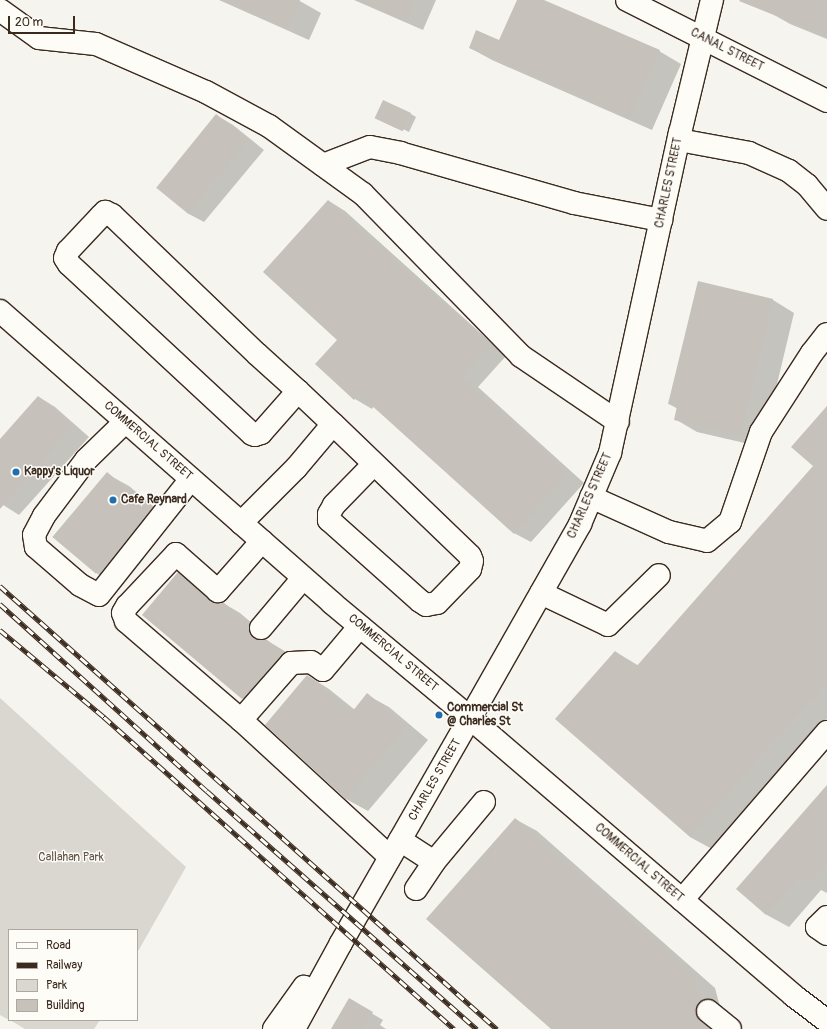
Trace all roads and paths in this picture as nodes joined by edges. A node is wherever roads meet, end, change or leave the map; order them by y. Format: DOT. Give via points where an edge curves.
graph roads {
  1 [pos="627,0"];
  2 [pos="712,0"];
  3 [pos="0,10"];
  4 [pos="703,37"];
  5 [pos="827,101"];
  6 [pos="679,140"];
  7 [pos="323,165"];
  8 [pos="827,209"];
  9 [pos="661,220"];
  10 [pos="0,311"];
  11 [pos="827,334"];
  12 [pos="298,390"];
  13 [pos="125,422"];
  14 [pos="618,422"];
  15 [pos="333,424"];
  16 [pos="373,464"];
  17 [pos="190,479"];
  18 [pos="591,497"];
  19 [pos="241,523"];
  20 [pos="262,541"];
  21 [pos="659,575"];
  22 [pos="303,578"];
  23 [pos="541,593"];
  24 [pos="360,626"];
  25 [pos="261,628"];
  26 [pos="470,718"];
  27 [pos="241,720"];
  28 [pos="827,732"];
  29 [pos="484,802"];
  30 [pos="395,849"];
  31 [pos="434,862"];
  32 [pos="416,889"];
  33 [pos="682,900"];
  34 [pos="827,917"];
  35 [pos="827,934"];
  36 [pos="341,942"];
  37 [pos="708,1011"];
  38 [pos="827,1020"];
  39 [pos="274,1029"];
  40 [pos="294,1029"];
  41 [pos="730,1029"];
  1 -- 4 [label="main road, CANAL STREET"];
  2 -- 4 [label="main road, CHARLES STREET"];
  3 -- 7 [label="main road" via="39,38 96,44 206,92 269,126"];
  4 -- 5 [label="main road, CANAL STREET"];
  4 -- 6 [label="main road, CHARLES STREET"];
  6 -- 8 [label="main road" via="749,154 789,171 807,185"];
  6 -- 9 [label="main road, CHARLES STREET"];
  7 -- 9 [label="main road" via="370,146 400,152 574,203"];
  7 -- 14 [label="main road" via="363,194 521,356"];
  9 -- 14 [label="main road, CHARLES STREET"];
  10 -- 13 [label="main road, COMMERCIAL STREET"];
  11 -- 18 [label="main road" via="761,432 730,522 707,541 669,532"];
  12 -- 12 [label="main road" via="112,215 105,212 68,251 65,258 69,264 252,434 261,433"];
  12 -- 15 [label="main road"];
  13 -- 17 [label="main road, COMMERCIAL STREET"];
  13 -- 17 [label="main road" via="86,460 44,516 34,535 36,546 80,585 99,594"];
  14 -- 18 [label="main road, CHARLES STREET" via="610,453"];
  15 -- 16 [label="main road"];
  15 -- 19 [label="main road" via="296,468"];
  16 -- 16 [label="main road" via="470,556 470,569 437,603 426,605 420,601 329,520 334,505"];
  17 -- 19 [label="main road, COMMERCIAL STREET"];
  18 -- 23 [label="main road, CHARLES STREET" via="580,524"];
  19 -- 20 [label="main road, COMMERCIAL STREET"];
  20 -- 22 [label="main road, COMMERCIAL STREET"];
  20 -- 27 [label="main road" via="218,591 176,554 123,613 126,620"];
  21 -- 23 [label="main road" via="608,625"];
  22 -- 24 [label="main road, COMMERCIAL STREET"];
  22 -- 25 [label="main road"];
  23 -- 26 [label="main road, CHARLES STREET"];
  24 -- 26 [label="main road, COMMERCIAL STREET"];
  24 -- 27 [label="main road" via="324,670 311,662 291,663"];
  26 -- 30 [label="main road, CHARLES STREET"];
  26 -- 33 [label="main road, COMMERCIAL STREET"];
  27 -- 30 [label="main road"];
  28 -- 33 [label="main road"];
  29 -- 31 [label="main road"];
  30 -- 31 [label="main road"];
  30 -- 36 [label="main road, CHARLES STREET"];
  31 -- 32 [label="main road"];
  33 -- 38 [label="main road, COMMERCIAL STREET" via="794,996"];
  34 -- 35 [label="main road" via="817,927"];
  36 -- 39 [label="main road, CHARLES STREET" via="296,996"];
  36 -- 40 [label="main road, CHARLES STREET"];
  37 -- 41 [label="main road"];
}
